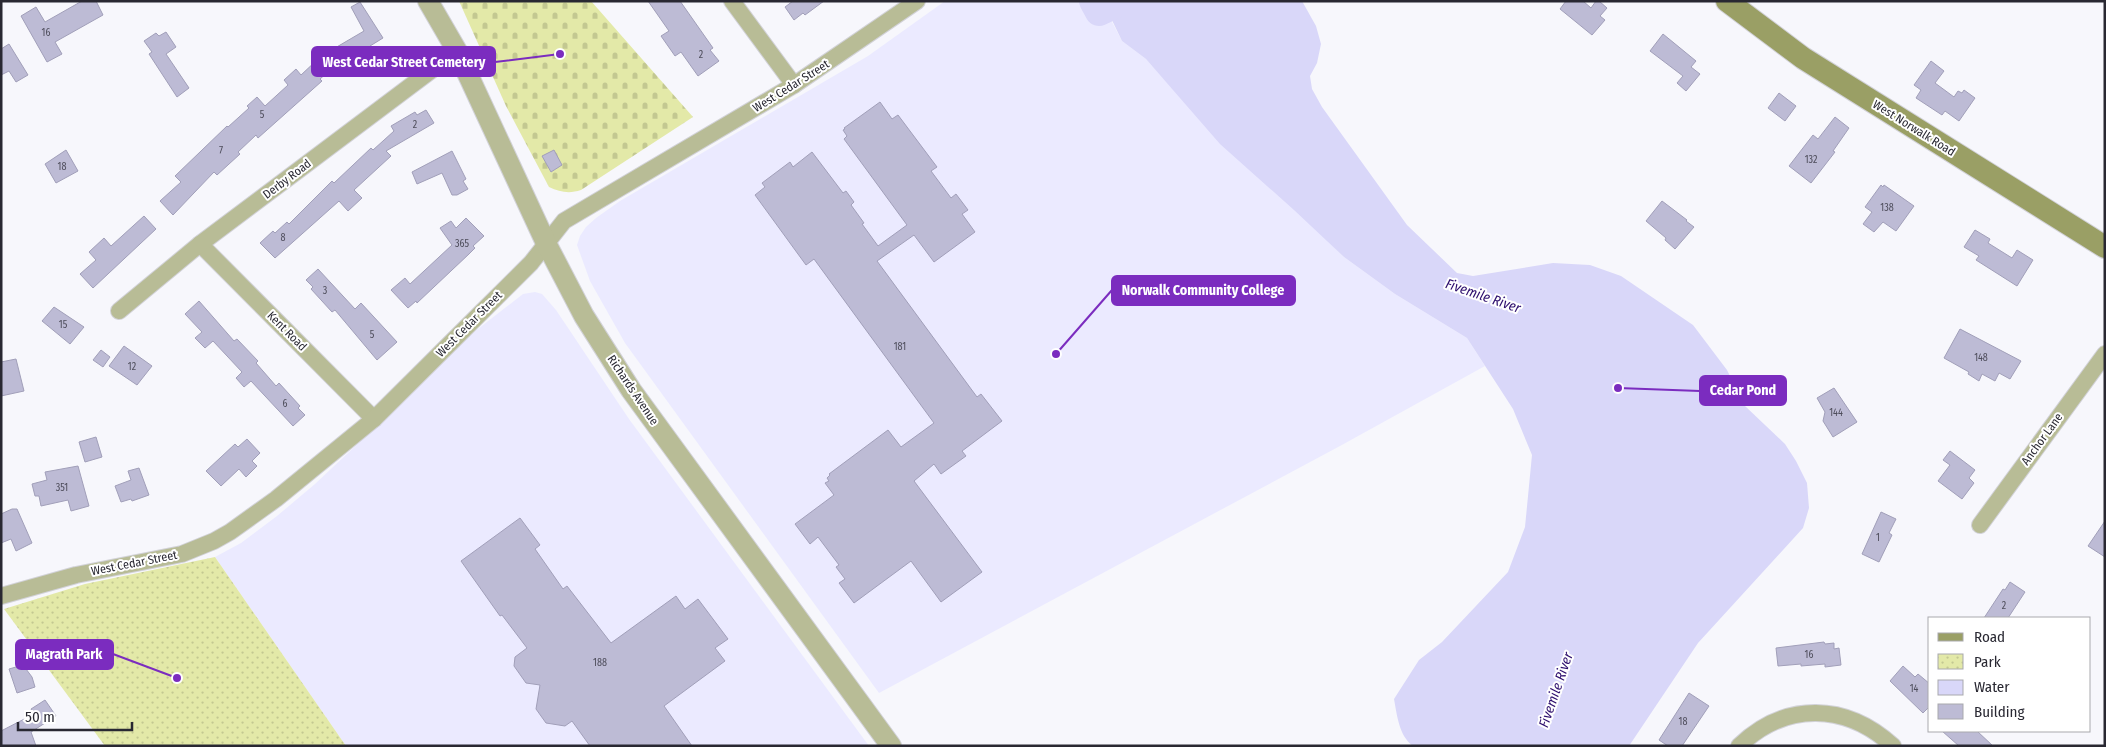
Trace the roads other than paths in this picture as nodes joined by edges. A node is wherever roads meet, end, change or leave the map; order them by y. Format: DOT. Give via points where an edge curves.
graph roads {
  1 [pos="428,1"];
  2 [pos="732,1"];
  3 [pos="917,1"];
  4 [pos="1727,1"];
  5 [pos="457,51"];
  6 [pos="794,85"];
  7 [pos="546,243"];
  8 [pos="200,244"];
  9 [pos="2105,248"];
  10 [pos="120,311"];
  11 [pos="2105,354"];
  12 [pos="374,419"];
  13 [pos="1980,525"];
  14 [pos="1,596"];
  15 [pos="891,746"];
  16 [pos="1739,746"];
  17 [pos="1893,746"];
  1 -- 5 [label="street, Richards Avenue"];
  2 -- 6 [label="street"];
  3 -- 6 [label="street, West Cedar Street"];
  4 -- 9 [label="main road, West Norwalk Road" via="1803,58"];
  5 -- 7 [label="street, Richards Avenue"];
  5 -- 8 [label="street, Derby Road"];
  6 -- 7 [label="street, West Cedar Street" via="564,221"];
  7 -- 12 [label="street, West Cedar Street" via="531,263"];
  7 -- 15 [label="street, Richards Avenue" via="584,316 631,390"];
  8 -- 10 [label="street, Derby Road"];
  8 -- 12 [label="street, Kent Road"];
  11 -- 13 [label="street, Anchor Lane"];
  12 -- 14 [label="street, West Cedar Street" via="250,519 214,542 182,554 76,574"];
  16 -- 17 [label="street" via="1765,725 1800,714 1821,712 1863,724"];
}
